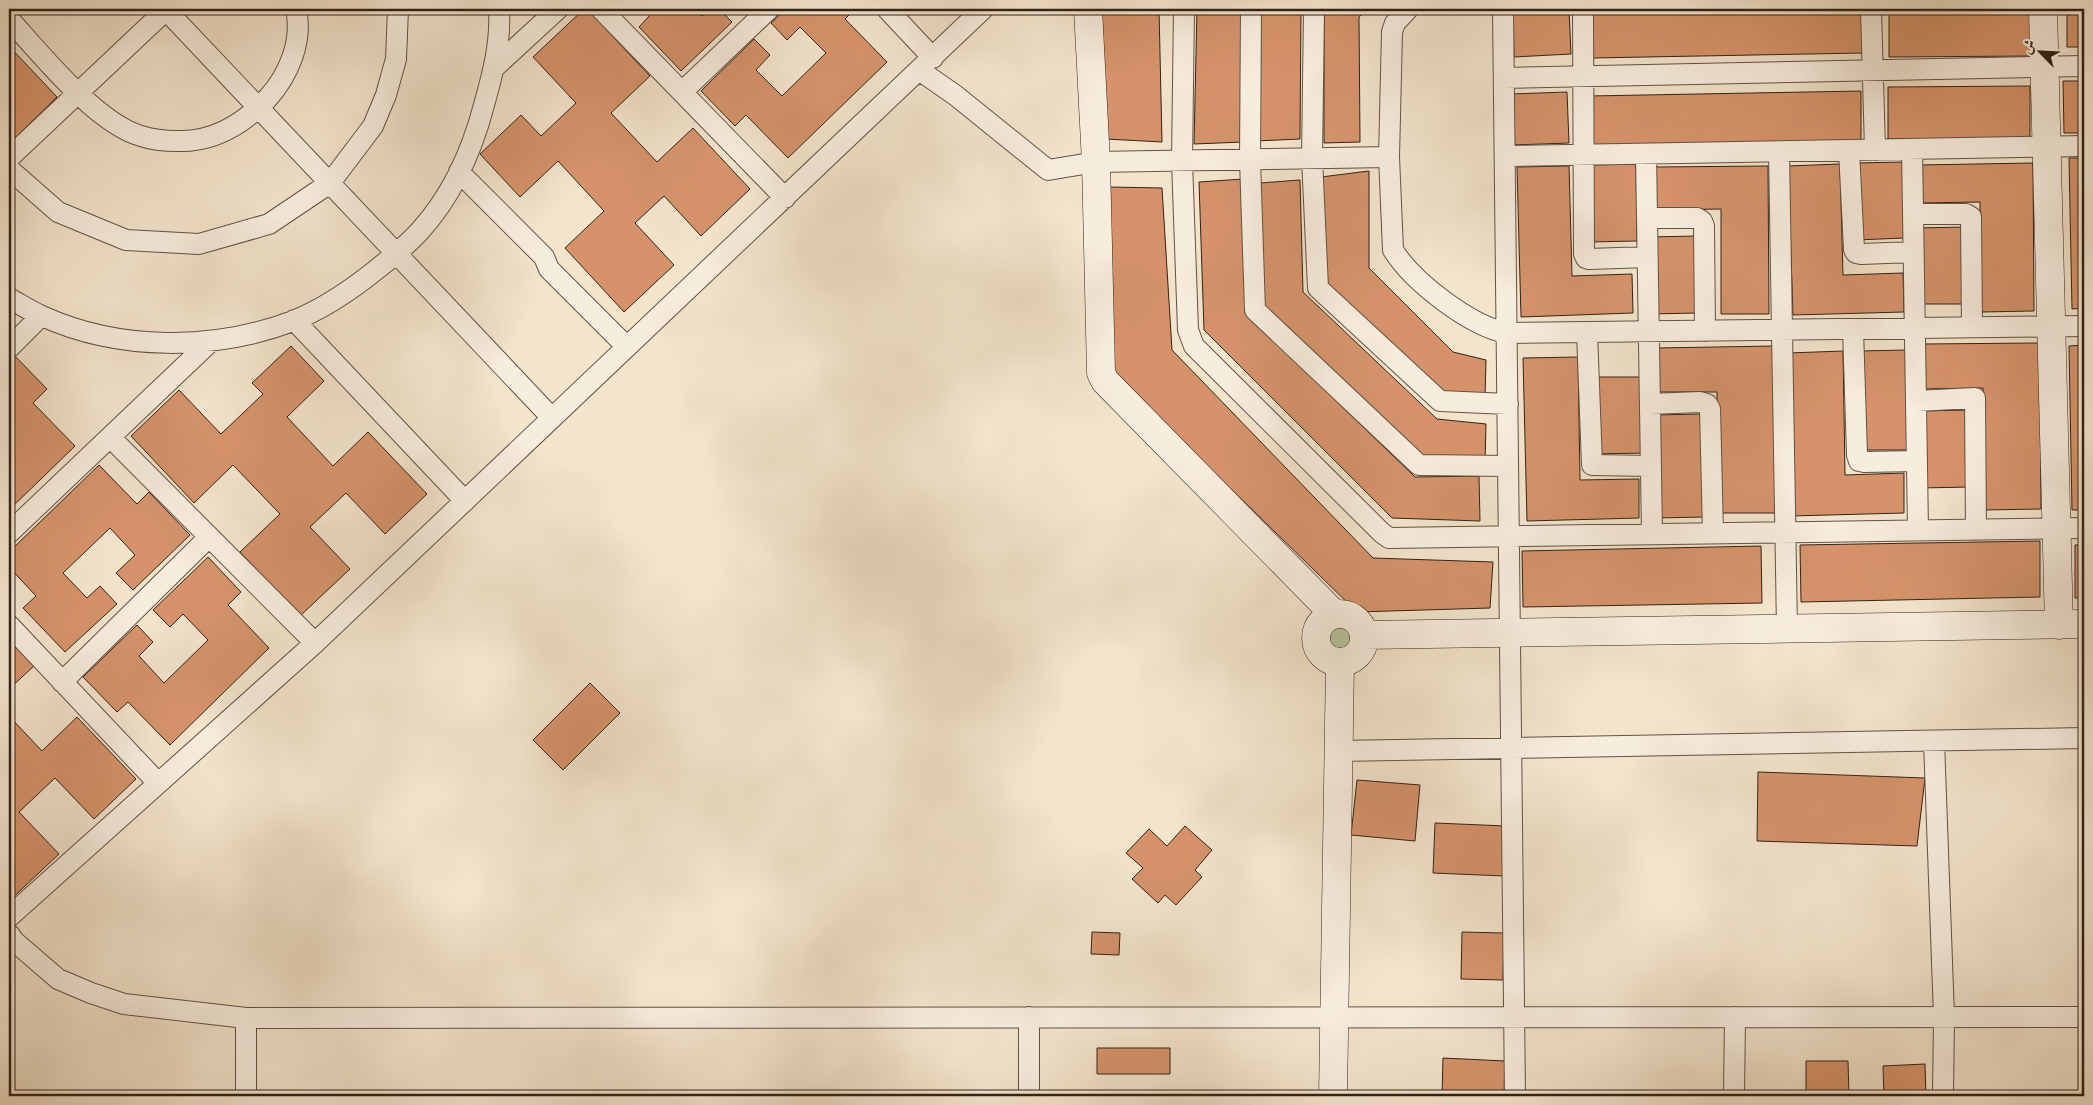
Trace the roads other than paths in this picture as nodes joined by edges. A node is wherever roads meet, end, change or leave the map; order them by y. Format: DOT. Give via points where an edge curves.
graph roads {
  1 [pos="166,9"];
  2 [pos="296,9"];
  3 [pos="398,9"];
  4 [pos="499,9"];
  5 [pos="558,9"];
  6 [pos="601,9"];
  7 [pos="769,9"];
  8 [pos="887,9"];
  9 [pos="983,9"];
  10 [pos="1088,9"];
  11 [pos="1184,9"];
  12 [pos="1251,9"];
  13 [pos="1314,9"];
  14 [pos="1408,9"];
  15 [pos="1503,9"];
  16 [pos="1584,9"];
  17 [pos="1871,9"];
  18 [pos="2043,9"];
  19 [pos="9,19"];
  20 [pos="926,64"];
  21 [pos="2084,66"];
  22 [pos="495,67"];
  23 [pos="2045,67"];
  24 [pos="1873,70"];
  25 [pos="1583,76"];
  26 [pos="1504,78"];
  27 [pos="682,92"];
  28 [pos="77,93"];
  29 [pos="258,108"];
  30 [pos="2084,146"];
  31 [pos="2047,147"];
  32 [pos="1912,149"];
  33 [pos="1849,150"];
  34 [pos="1875,150"];
  35 [pos="1779,152"];
  36 [pos="1646,154"];
  37 [pos="1583,155"];
  38 [pos="1505,156"];
  39 [pos="1389,157"];
  40 [pos="9,158"];
  41 [pos="1312,158"];
  42 [pos="1250,160"];
  43 [pos="1182,161"];
  44 [pos="1096,162"];
  45 [pos="9,169"];
  46 [pos="459,172"];
  47 [pos="330,183"];
  48 [pos="785,198"];
  49 [pos="1913,214"];
  50 [pos="1647,218"];
  51 [pos="1913,252"];
  52 [pos="397,254"];
  53 [pos="1647,257"];
  54 [pos="9,298"];
  55 [pos="42,316"];
  56 [pos="294,320"];
  57 [pos="2052,326"];
  58 [pos="2084,326"];
  59 [pos="1972,327"];
  60 [pos="1915,328"];
  61 [pos="1854,329"];
  62 [pos="1782,330"];
  63 [pos="1648,331"];
  64 [pos="1705,331"];
  65 [pos="1587,332"];
  66 [pos="1507,333"];
  67 [pos="211,341"];
  68 [pos="627,347"];
  69 [pos="9,348"];
  70 [pos="1916,400"];
  71 [pos="1508,404"];
  72 [pos="1650,404"];
  73 [pos="552,418"];
  74 [pos="110,437"];
  75 [pos="1917,462"];
  76 [pos="1508,466"];
  77 [pos="1651,466"];
  78 [pos="465,501"];
  79 [pos="2057,528"];
  80 [pos="2084,528"];
  81 [pos="1918,530"];
  82 [pos="1976,530"];
  83 [pos="1786,532"];
  84 [pos="9,533"];
  85 [pos="1714,533"];
  86 [pos="1652,534"];
  87 [pos="1509,536"];
  88 [pos="209,537"];
  89 [pos="1334,614"];
  90 [pos="9,625"];
  91 [pos="2072,625"];
  92 [pos="1787,629"];
  93 [pos="1511,633"];
  94 [pos="1364,635"];
  95 [pos="315,643"];
  96 [pos="1340,663"];
  97 [pos="62,682"];
  98 [pos="2084,738"];
  99 [pos="1934,741"];
  100 [pos="1511,748"];
  101 [pos="1338,751"];
  102 [pos="158,783"];
  103 [pos="9,917"];
  104 [pos="10,940"];
  105 [pos="1029,1017"];
  106 [pos="1334,1017"];
  107 [pos="1514,1017"];
  108 [pos="1735,1017"];
  109 [pos="1944,1017"];
  110 [pos="2084,1017"];
  111 [pos="246,1018"];
  112 [pos="246,1096"];
  113 [pos="1029,1096"];
  114 [pos="1333,1096"];
  115 [pos="1514,1096"];
  116 [pos="1734,1096"];
  117 [pos="1943,1096"];
  1 -- 28 [label="street"];
  1 -- 29 [label="street"];
  2 -- 29 [label="street" via="299,21 296,45 288,68 274,92"];
  3 -- 47 [label="street" via="396,59 386,95 373,126"];
  4 -- 22 [label="street"];
  5 -- 22 [label="street"];
  6 -- 27 [label="street"];
  7 -- 27 [label="street"];
  8 -- 20 [label="street"];
  9 -- 20 [label="street"];
  10 -- 44 [label="street"];
  11 -- 43 [label="street"];
  12 -- 42 [label="street"];
  13 -- 41 [label="street"];
  14 -- 39 [label="street" via="1395,23 1392,32"];
  15 -- 26 [label="street"];
  16 -- 25 [label="street"];
  17 -- 24 [label="street"];
  18 -- 23 [label="street"];
  19 -- 28 [label="street"];
  20 -- 44 [label="street" via="955,95 1048,170"];
  20 -- 48 [label="street"];
  21 -- 23 [label="street"];
  22 -- 46 [label="street" via="476,136"];
  23 -- 24 [label="street"];
  23 -- 31 [label="street"];
  24 -- 25 [label="street"];
  24 -- 34 [label="street"];
  25 -- 26 [label="street"];
  25 -- 37 [label="street"];
  26 -- 38 [label="street"];
  27 -- 48 [label="street"];
  28 -- 29 [label="street" via="115,122 140,136 166,141 190,142 216,136 236,126"];
  28 -- 40 [label="street"];
  29 -- 47 [label="street"];
  30 -- 31 [label="street"];
  31 -- 32 [label="street"];
  31 -- 57 [label="street"];
  32 -- 34 [label="street"];
  32 -- 49 [label="street"];
  33 -- 34 [label="street"];
  33 -- 35 [label="street"];
  33 -- 51 [label="street" via="1854,250 1861,254"];
  35 -- 36 [label="street"];
  35 -- 62 [label="street"];
  36 -- 37 [label="street"];
  36 -- 50 [label="street"];
  37 -- 38 [label="street"];
  37 -- 53 [label="street" via="1586,258"];
  38 -- 66 [label="street"];
  39 -- 41 [label="street"];
  39 -- 66 [label="street" via="1393,250 1398,259 1441,300 1483,326"];
  41 -- 42 [label="street"];
  41 -- 71 [label="street" via="1317,283 1321,292 1440,401"];
  42 -- 43 [label="street"];
  42 -- 76 [label="street" via="1254,306 1258,313 1419,465"];
  43 -- 44 [label="street"];
  43 -- 87 [label="street" via="1188,330 1194,346 1389,538"];
  44 -- 89 [label="street" via="1101,373"];
  45 -- 47 [label="street" via="58,212 126,240 198,244 269,224"];
  46 -- 52 [label="street" via="420,232"];
  46 -- 68 [label="street"];
  47 -- 52 [label="street"];
  48 -- 68 [label="street"];
  49 -- 51 [label="street"];
  49 -- 59 [label="street" via="1966,214 1971,217"];
  50 -- 53 [label="street"];
  50 -- 64 [label="street" via="1697,218 1702,221"];
  51 -- 60 [label="street"];
  52 -- 56 [label="street" via="348,292"];
  52 -- 73 [label="street"];
  53 -- 63 [label="street"];
  54 -- 55 [label="street"];
  55 -- 67 [label="street" via="96,335 153,343"];
  55 -- 69 [label="street"];
  56 -- 67 [label="street" via="253,334"];
  56 -- 78 [label="street"];
  57 -- 58 [label="street"];
  57 -- 59 [label="street"];
  57 -- 79 [label="street"];
  59 -- 60 [label="street"];
  60 -- 61 [label="street"];
  60 -- 70 [label="street"];
  61 -- 62 [label="street"];
  61 -- 75 [label="street" via="1859,461"];
  62 -- 64 [label="street"];
  62 -- 83 [label="street"];
  63 -- 64 [label="street"];
  63 -- 65 [label="street"];
  63 -- 72 [label="street"];
  65 -- 66 [label="street"];
  65 -- 77 [label="street" via="1592,465"];
  66 -- 71 [label="street"];
  67 -- 74 [label="street"];
  68 -- 73 [label="street"];
  70 -- 75 [label="street"];
  70 -- 82 [label="street" via="1975,398"];
  71 -- 76 [label="street"];
  72 -- 77 [label="street"];
  72 -- 85 [label="street" via="1700,402 1710,408"];
  73 -- 78 [label="street"];
  74 -- 84 [label="street"];
  74 -- 88 [label="street"];
  75 -- 81 [label="street"];
  76 -- 87 [label="street"];
  77 -- 86 [label="street"];
  78 -- 95 [label="street"];
  79 -- 80 [label="street"];
  79 -- 82 [label="street"];
  79 -- 91 [label="street"];
  81 -- 82 [label="street"];
  81 -- 83 [label="street"];
  83 -- 85 [label="street"];
  83 -- 92 [label="street"];
  85 -- 86 [label="street"];
  86 -- 87 [label="street"];
  87 -- 93 [label="street"];
  88 -- 95 [label="street"];
  88 -- 97 [label="street"];
  89 -- 94 [label="street" via="1350,616 1357,621"];
  89 -- 96 [label="street" via="1320,624 1316,641 1324,657"];
  90 -- 97 [label="street"];
  91 -- 92 [label="street"];
  92 -- 93 [label="street"];
  93 -- 94 [label="street"];
  93 -- 100 [label="street"];
  94 -- 96 [label="street" via="1364,644 1355,657"];
  95 -- 102 [label="street"];
  96 -- 101 [label="street"];
  97 -- 102 [label="street"];
  98 -- 99 [label="street"];
  99 -- 100 [label="street"];
  99 -- 109 [label="street"];
  100 -- 101 [label="street"];
  100 -- 107 [label="street"];
  101 -- 106 [label="street"];
  102 -- 103 [label="street"];
  104 -- 111 [label="street" via="58,979 108,999 124,1004"];
  105 -- 106 [label="street"];
  105 -- 111 [label="street"];
  105 -- 113 [label="street"];
  106 -- 107 [label="street"];
  106 -- 114 [label="street"];
  107 -- 108 [label="street"];
  107 -- 115 [label="street"];
  108 -- 109 [label="street"];
  108 -- 116 [label="street"];
  109 -- 110 [label="street"];
  109 -- 117 [label="street"];
  111 -- 112 [label="street"];
}
